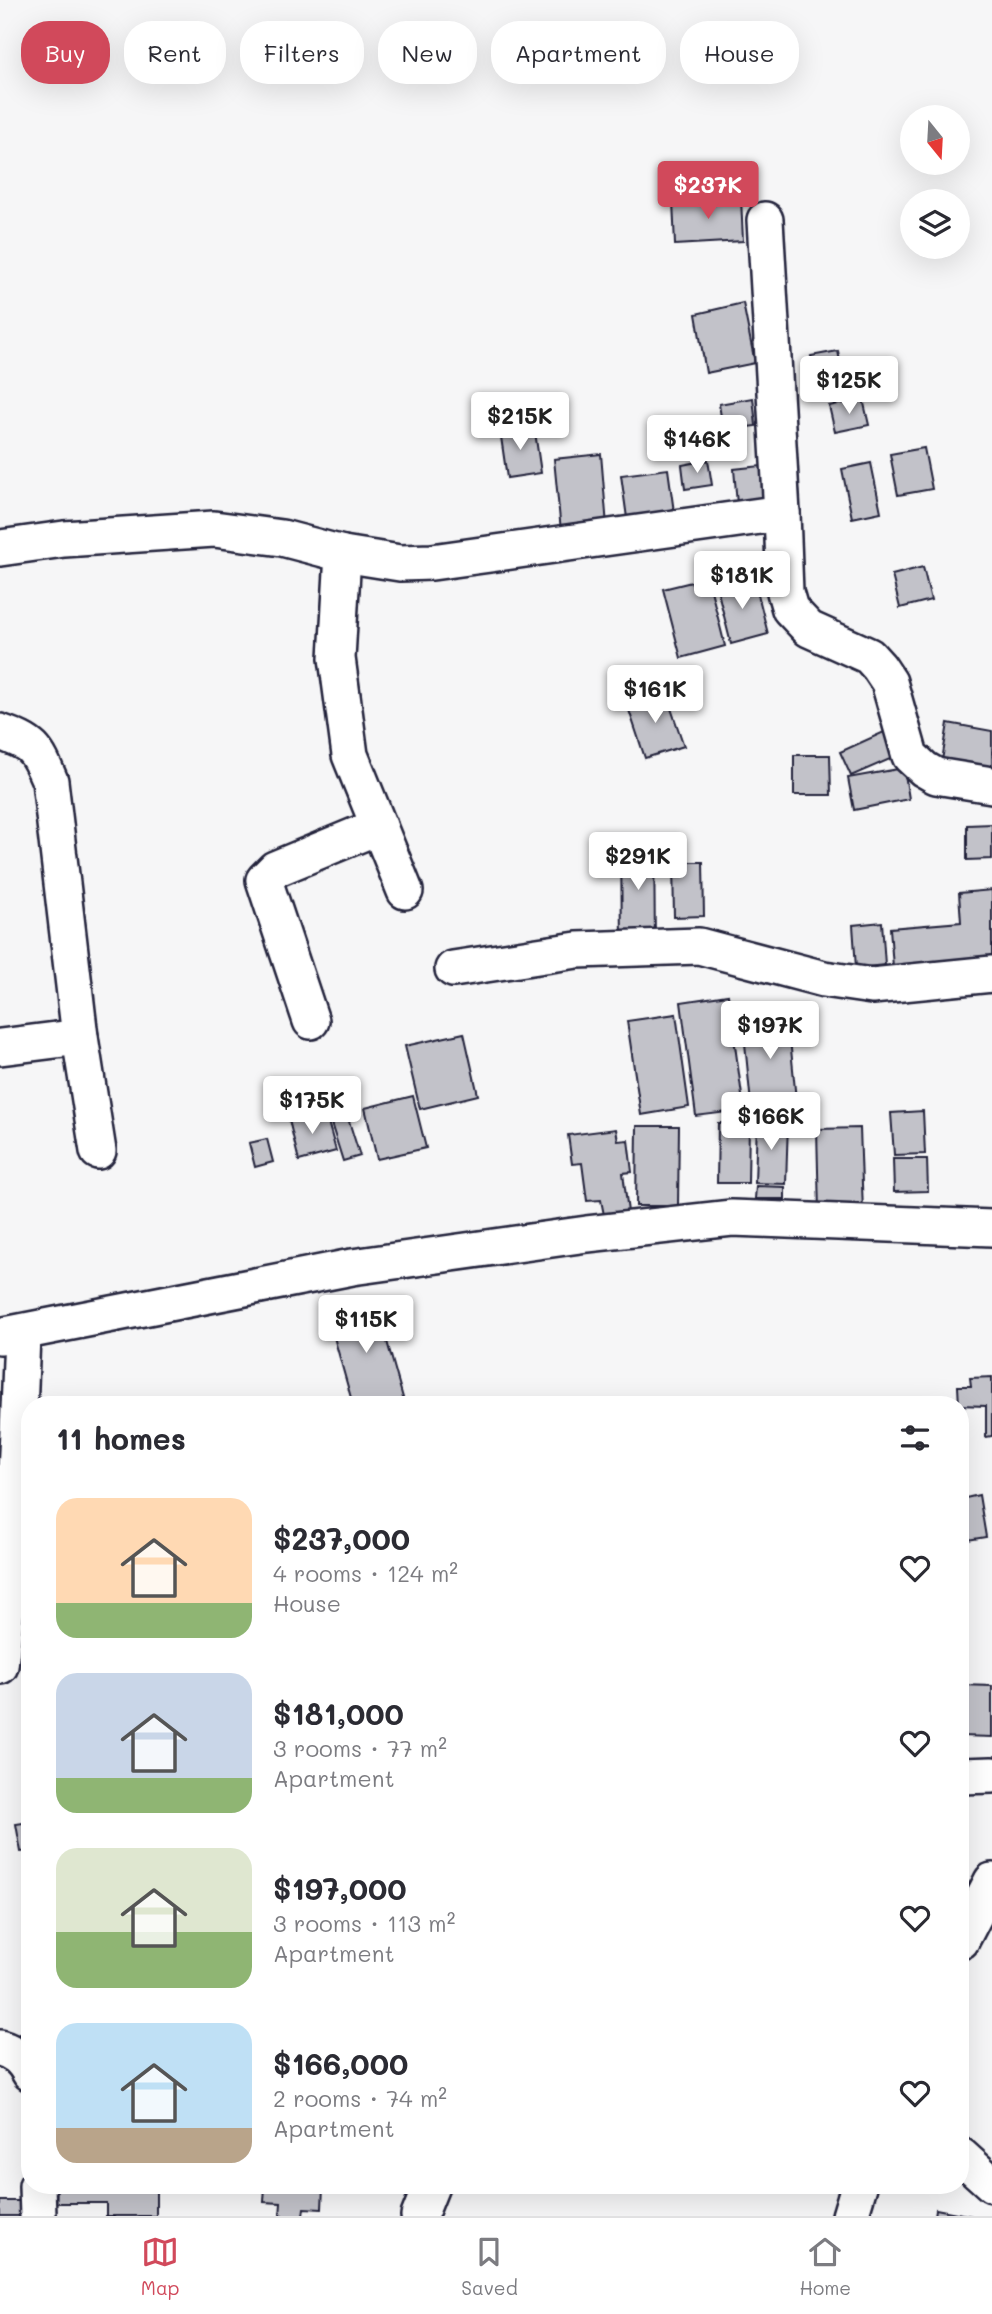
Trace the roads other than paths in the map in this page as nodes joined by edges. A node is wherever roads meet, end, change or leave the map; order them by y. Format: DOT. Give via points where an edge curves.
graph roads {
  1 [pos="765,220"];
  2 [pos="782,513"];
  3 [pos="0,548"];
  4 [pos="343,554"];
  5 [pos="0,732"];
  6 [pos="992,785"];
  7 [pos="379,826"];
  8 [pos="405,891"];
  9 [pos="453,969"];
  10 [pos="992,974"];
  11 [pos="312,1021"];
  12 [pos="80,1037"];
  13 [pos="0,1047"];
  14 [pos="97,1151"];
  15 [pos="992,1228"];
  16 [pos="11,1335"];
  17 [pos="0,1666"];
  18 [pos="992,1775"];
  19 [pos="969,1776"];
  20 [pos="992,1881"];
  21 [pos="969,1926"];
  22 [pos="0,2048"];
  23 [pos="21,2060"];
  24 [pos="969,2163"];
  25 [pos="992,2184"];
  26 [pos="37,2194"];
  27 [pos="428,2194"];
  28 [pos="857,2194"];
  29 [pos="38,2216"];
  30 [pos="419,2216"];
  31 [pos="850,2216"];
  1 -- 2 [label="street"];
  2 -- 4 [label="street" via="432,562 400,563"];
  2 -- 6 [label="street" via="785,593 800,622 869,656 879,667 889,682 910,756 924,769 936,776"];
  3 -- 4 [label="street" via="214,529 282,538"];
  4 -- 7 [label="street" via="338,670 351,755"];
  5 -- 12 [label="street" via="35,748 50,781"];
  7 -- 8 [label="street"];
  7 -- 11 [label="street" via="275,869 264,880"];
  9 -- 10 [label="street" via="577,950 699,946 824,979 872,986"];
  12 -- 13 [label="street"];
  12 -- 14 [label="street"];
  15 -- 16 [label="street" via="732,1218 352,1267"];
  16 -- 17 [label="street" via="17,1480"];
  18 -- 19 [label="street"];
  20 -- 21 [label="street"];
  22 -- 23 [label="street"];
  24 -- 25 [label="street"];
  26 -- 29 [label="street"];
  27 -- 30 [label="street"];
  28 -- 31 [label="street"];
}
